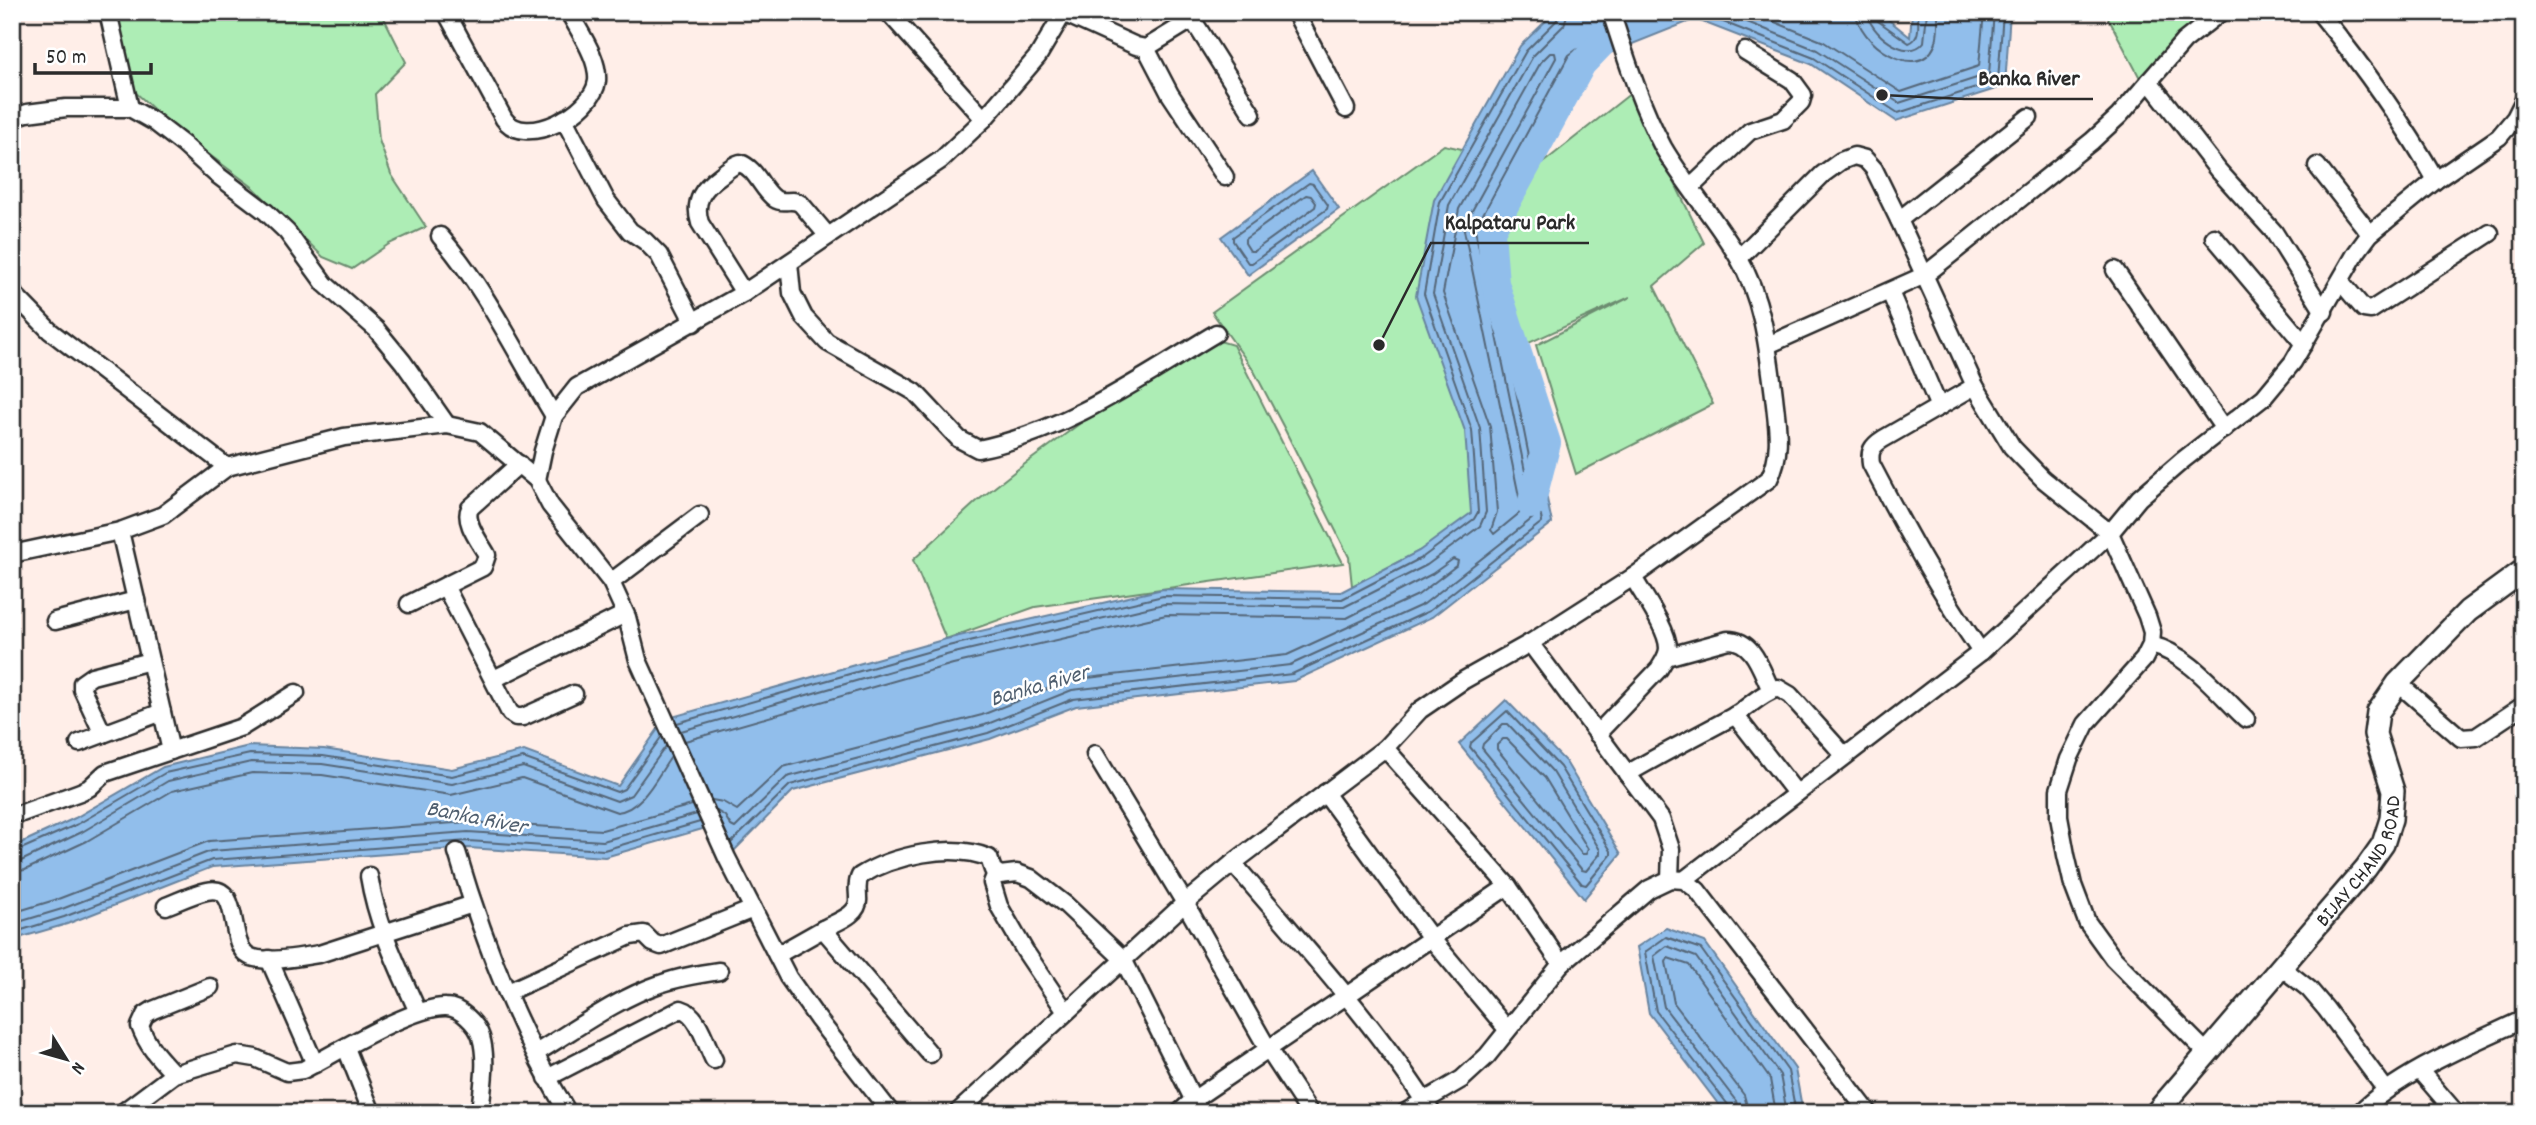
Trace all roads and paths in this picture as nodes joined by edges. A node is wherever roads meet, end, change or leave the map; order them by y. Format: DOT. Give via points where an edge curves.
graph roads {
  1 [pos="108,12"];
  2 [pos="446,12"];
  3 [pos="569,12"];
  4 [pos="888,12"];
  5 [pos="1295,12"];
  6 [pos="1611,12"];
  7 [pos="2221,12"];
  8 [pos="2319,12"];
  9 [pos="1063,13"];
  10 [pos="1146,48"];
  11 [pos="1745,51"];
  12 [pos="2149,81"];
  13 [pos="2524,100"];
  14 [pos="130,108"];
  15 [pos="1346,109"];
  16 [pos="1252,114"];
  17 [pos="2029,117"];
  18 [pos="12,118"];
  19 [pos="564,119"];
  20 [pos="984,119"];
  21 [pos="2317,166"];
  22 [pos="1225,177"];
  23 [pos="2436,180"];
  24 [pos="1691,187"];
  25 [pos="1899,220"];
  26 [pos="2490,233"];
  27 [pos="2370,234"];
  28 [pos="440,236"];
  29 [pos="828,236"];
  30 [pos="2214,237"];
  31 [pos="1739,258"];
  32 [pos="789,263"];
  33 [pos="2115,270"];
  34 [pos="1925,275"];
  35 [pos="2340,282"];
  36 [pos="12,292"];
  37 [pos="1890,292"];
  38 [pos="744,293"];
  39 [pos="2324,312"];
  40 [pos="694,323"];
  41 [pos="1216,334"];
  42 [pos="2304,344"];
  43 [pos="1768,345"];
  44 [pos="1975,386"];
  45 [pos="1939,407"];
  46 [pos="554,416"];
  47 [pos="447,425"];
  48 [pos="2224,429"];
  49 [pos="519,464"];
  50 [pos="227,467"];
  51 [pos="537,480"];
  52 [pos="701,515"];
  53 [pos="120,531"];
  54 [pos="2110,533"];
  55 [pos="13,551"];
  56 [pos="2524,570"];
  57 [pos="1633,577"];
  58 [pos="611,582"];
  59 [pos="445,586"];
  60 [pos="136,600"];
  61 [pos="409,604"];
  62 [pos="625,614"];
  63 [pos="55,621"];
  64 [pos="1530,643"];
  65 [pos="2151,645"];
  66 [pos="1981,652"];
  67 [pos="1666,657"];
  68 [pos="150,661"];
  69 [pos="494,679"];
  70 [pos="2398,683"];
  71 [pos="1770,690"];
  72 [pos="296,693"];
  73 [pos="574,694"];
  74 [pos="2524,705"];
  75 [pos="162,712"];
  76 [pos="1735,715"];
  77 [pos="2246,719"];
  78 [pos="103,734"];
  79 [pos="1597,734"];
  80 [pos="79,743"];
  81 [pos="1385,748"];
  82 [pos="171,751"];
  83 [pos="1095,754"];
  84 [pos="1844,755"];
  85 [pos="1627,774"];
  86 [pos="1325,793"];
  87 [pos="1796,793"];
  88 [pos="22,813"];
  89 [pos="457,852"];
  90 [pos="1233,863"];
  91 [pos="996,873"];
  92 [pos="369,876"];
  93 [pos="1677,879"];
  94 [pos="1508,886"];
  95 [pos="1185,902"];
  96 [pos="473,904"];
  97 [pos="166,906"];
  98 [pos="753,909"];
  99 [pos="823,929"];
  100 [pos="383,933"];
  101 [pos="1431,938"];
  102 [pos="777,955"];
  103 [pos="269,959"];
  104 [pos="1122,959"];
  105 [pos="1561,964"];
  106 [pos="2281,967"];
  107 [pos="719,971"];
  108 [pos="210,987"];
  109 [pos="508,992"];
  110 [pos="1345,996"];
  111 [pos="418,1012"];
  112 [pos="1066,1012"];
  113 [pos="2524,1019"];
  114 [pos="1507,1029"];
  115 [pos="346,1048"];
  116 [pos="1268,1049"];
  117 [pos="536,1053"];
  118 [pos="930,1054"];
  119 [pos="2207,1054"];
  120 [pos="714,1060"];
  121 [pos="315,1064"];
  122 [pos="2420,1071"];
  123 [pos="174,1074"];
  124 [pos="547,1079"];
  125 [pos="2386,1090"];
  126 [pos="1428,1106"];
  127 [pos="1197,1107"];
  128 [pos="122,1113"];
  129 [pos="372,1113"];
  130 [pos="480,1113"];
  131 [pos="568,1113"];
  132 [pos="891,1113"];
  133 [pos="957,1113"];
  134 [pos="1179,1113"];
  135 [pos="1310,1113"];
  136 [pos="1404,1113"];
  137 [pos="1869,1113"];
  138 [pos="2156,1113"];
  139 [pos="2360,1113"];
  140 [pos="2456,1113"];
  1 -- 14 [label="street"];
  2 -- 19 [label="street" via="509,125 526,131"];
  3 -- 19 [label="street" via="591,54 597,84 591,98"];
  4 -- 20 [label="street"];
  5 -- 15 [label="street"];
  6 -- 24 [label="street" via="1646,113"];
  7 -- 12 [label="street" via="2184,41"];
  8 -- 23 [label="street" via="2384,94"];
  9 -- 10 [label="street"];
  9 -- 20 [label="street" via="1038,56"];
  10 -- 16 [label="street" via="1185,24 1196,25"];
  10 -- 22 [label="street" via="1170,94"];
  11 -- 24 [label="street" via="1792,80 1803,95 1801,102 1783,120 1750,131"];
  12 -- 34 [label="street" via="2092,141"];
  12 -- 39 [label="street" via="2218,170 2274,232"];
  13 -- 23 [label="street" via="2499,137"];
  14 -- 18 [label="street" via="66,108"];
  14 -- 47 [label="street" via="184,145 287,232 324,284 376,329"];
  17 -- 25 [label="street"];
  19 -- 40 [label="street" via="606,200 630,231 659,255"];
  20 -- 29 [label="street" via="941,160"];
  21 -- 27 [label="street"];
  23 -- 27 [label="street"];
  24 -- 31 [label="street"];
  25 -- 31 [label="street" via="1874,169 1854,156 1841,160 1803,191"];
  25 -- 34 [label="street"];
  26 -- 35 [label="street" via="2371,310 2364,309"];
  27 -- 35 [label="street"];
  28 -- 46 [label="street" via="476,283"];
  29 -- 32 [label="street"];
  29 -- 38 [label="street" via="796,200 774,198 751,169 735,164 702,192 696,212"];
  30 -- 42 [label="street"];
  31 -- 43 [label="street" via="1757,299"];
  32 -- 38 [label="street"];
  32 -- 41 [label="street" via="792,293 804,317 827,342 915,392 959,439 978,449 1036,433 1072,417"];
  33 -- 48 [label="street"];
  34 -- 37 [label="street"];
  34 -- 44 [label="street"];
  35 -- 39 [label="street"];
  36 -- 50 [label="street" via="50,331"];
  37 -- 43 [label="street"];
  37 -- 45 [label="street"];
  38 -- 40 [label="street"];
  39 -- 42 [label="street"];
  40 -- 46 [label="street" via="577,387"];
  42 -- 48 [label="street" via="2264,397"];
  43 -- 57 [label="street" via="1779,444 1769,479"];
  44 -- 45 [label="street"];
  44 -- 54 [label="street" via="2012,447 2043,479"];
  45 -- 66 [label="street" via="1883,439 1869,454 1916,550"];
  46 -- 51 [label="street"];
  47 -- 49 [label="street" via="480,432"];
  47 -- 50 [label="street" via="344,437"];
  48 -- 54 [label="street" via="2139,498"];
  49 -- 51 [label="street"];
  49 -- 59 [label="street" via="467,514 486,561"];
  50 -- 53 [label="street" via="163,515"];
  51 -- 58 [label="street" via="550,505"];
  52 -- 58 [label="street"];
  53 -- 55 [label="street"];
  53 -- 60 [label="street"];
  54 -- 65 [label="street" via="2147,616"];
  54 -- 66 [label="street"];
  56 -- 70 [label="main road, BIJAY CHAND ROAD" via="2468,611"];
  57 -- 64 [label="street"];
  57 -- 67 [label="street" via="1664,634"];
  58 -- 62 [label="street"];
  59 -- 61 [label="street"];
  59 -- 69 [label="street"];
  60 -- 63 [label="street"];
  60 -- 68 [label="street"];
  62 -- 69 [label="street"];
  62 -- 98 [label="street" via="638,660"];
  64 -- 79 [label="street"];
  64 -- 81 [label="street" via="1420,710"];
  65 -- 77 [label="street" via="2192,667"];
  65 -- 119 [label="street" via="2086,724 2059,790 2059,817 2073,885 2087,922 2113,957"];
  66 -- 84 [label="street"];
  67 -- 71 [label="street" via="1737,640 1752,652"];
  67 -- 79 [label="street"];
  68 -- 75 [label="street"];
  68 -- 78 [label="street" via="92,676 82,683"];
  69 -- 73 [label="street" via="506,707 516,717"];
  70 -- 74 [label="street" via="2461,738 2476,737"];
  70 -- 106 [label="main road, BIJAY CHAND ROAD" via="2378,712 2375,734 2393,791 2383,844"];
  71 -- 76 [label="street"];
  71 -- 84 [label="street" via="1785,691"];
  72 -- 82 [label="street" via="242,727"];
  75 -- 78 [label="street"];
  75 -- 82 [label="street"];
  76 -- 85 [label="street"];
  76 -- 87 [label="street"];
  78 -- 80 [label="street"];
  79 -- 85 [label="street"];
  81 -- 86 [label="street"];
  81 -- 94 [label="street"];
  82 -- 88 [label="street" via="105,773 80,792"];
  83 -- 95 [label="street"];
  84 -- 87 [label="street"];
  85 -- 93 [label="street" via="1661,820"];
  86 -- 90 [label="street"];
  86 -- 101 [label="street"];
  87 -- 93 [label="street"];
  89 -- 96 [label="street"];
  90 -- 95 [label="street"];
  90 -- 110 [label="street"];
  91 -- 99 [label="street" via="984,856 944,852 904,857 860,876 856,910"];
  91 -- 104 [label="street" via="1031,878"];
  91 -- 112 [label="street" via="992,883 999,906"];
  92 -- 100 [label="street"];
  93 -- 105 [label="street" via="1649,889"];
  93 -- 137 [label="street" via="1697,890"];
  94 -- 101 [label="street"];
  94 -- 105 [label="street"];
  95 -- 104 [label="street"];
  95 -- 116 [label="street"];
  96 -- 100 [label="street"];
  96 -- 109 [label="street"];
  97 -- 103 [label="street" via="206,891 224,893 243,951 250,957"];
  98 -- 102 [label="street"];
  98 -- 109 [label="street" via="661,946 644,934 630,936"];
  99 -- 102 [label="street"];
  99 -- 118 [label="street"];
  100 -- 103 [label="street" via="319,954"];
  100 -- 111 [label="street"];
  101 -- 110 [label="street"];
  101 -- 114 [label="street"];
  102 -- 132 [label="street" via="817,1018"];
  103 -- 121 [label="street"];
  104 -- 112 [label="street"];
  104 -- 127 [label="street"];
  105 -- 114 [label="street"];
  106 -- 119 [label="main road, BIJAY CHAND ROAD"];
  106 -- 125 [label="street" via="2309,989"];
  107 -- 117 [label="street" via="648,988"];
  108 -- 123 [label="street" via="153,1010 140,1026"];
  109 -- 117 [label="street"];
  110 -- 116 [label="street"];
  110 -- 126 [label="street"];
  111 -- 115 [label="street"];
  111 -- 130 [label="street" via="450,1006 468,1017 480,1034 484,1054"];
  112 -- 133 [label="street"];
  113 -- 122 [label="street"];
  114 -- 126 [label="street" via="1486,1056"];
  115 -- 121 [label="street"];
  115 -- 129 [label="street"];
  116 -- 127 [label="street"];
  116 -- 135 [label="street"];
  117 -- 124 [label="street"];
  119 -- 138 [label="main road, BIJAY CHAND ROAD"];
  120 -- 124 [label="street" via="694,1018 681,1009"];
  121 -- 123 [label="street" via="287,1072 237,1055"];
  122 -- 125 [label="street"];
  122 -- 140 [label="street"];
  123 -- 128 [label="street"];
  124 -- 131 [label="street"];
  125 -- 139 [label="street"];
  126 -- 136 [label="street"];
  127 -- 134 [label="street"];
}
